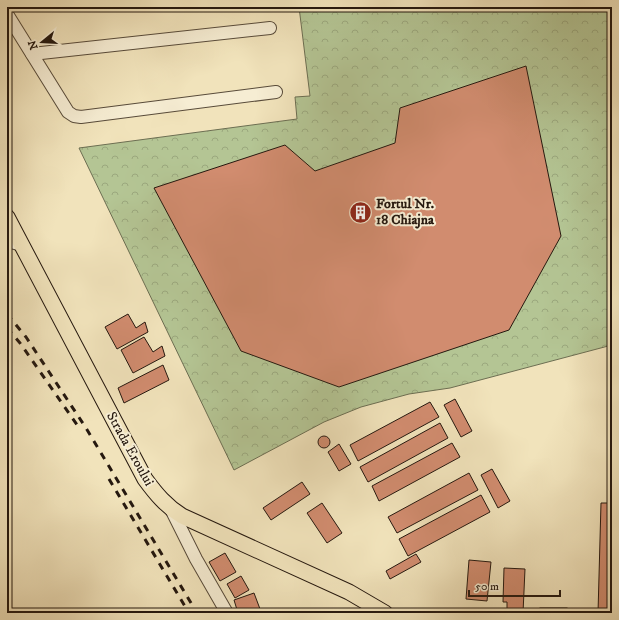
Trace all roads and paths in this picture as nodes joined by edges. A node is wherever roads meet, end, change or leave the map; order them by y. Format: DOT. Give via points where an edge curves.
graph roads {
  1 [pos="7,14"];
  2 [pos="270,28"];
  3 [pos="32,54"];
  4 [pos="276,92"];
  5 [pos="7,217"];
  6 [pos="7,241"];
  7 [pos="22,245"];
  8 [pos="171,509"];
  9 [pos="227,613"];
  10 [pos="385,613"];
  1 -- 3 [label="lane"];
  2 -- 3 [label="lane"];
  3 -- 4 [label="lane" via="68,112 78,117"];
  5 -- 7 [label="main road, Strada Eroului"];
  6 -- 7 [label="lane"];
  7 -- 8 [label="main road, Strada Eroului" via="145,479"];
  8 -- 9 [label="lane"];
  8 -- 10 [label="main road, Strada Eroului" via="197,524 348,592"];
}
